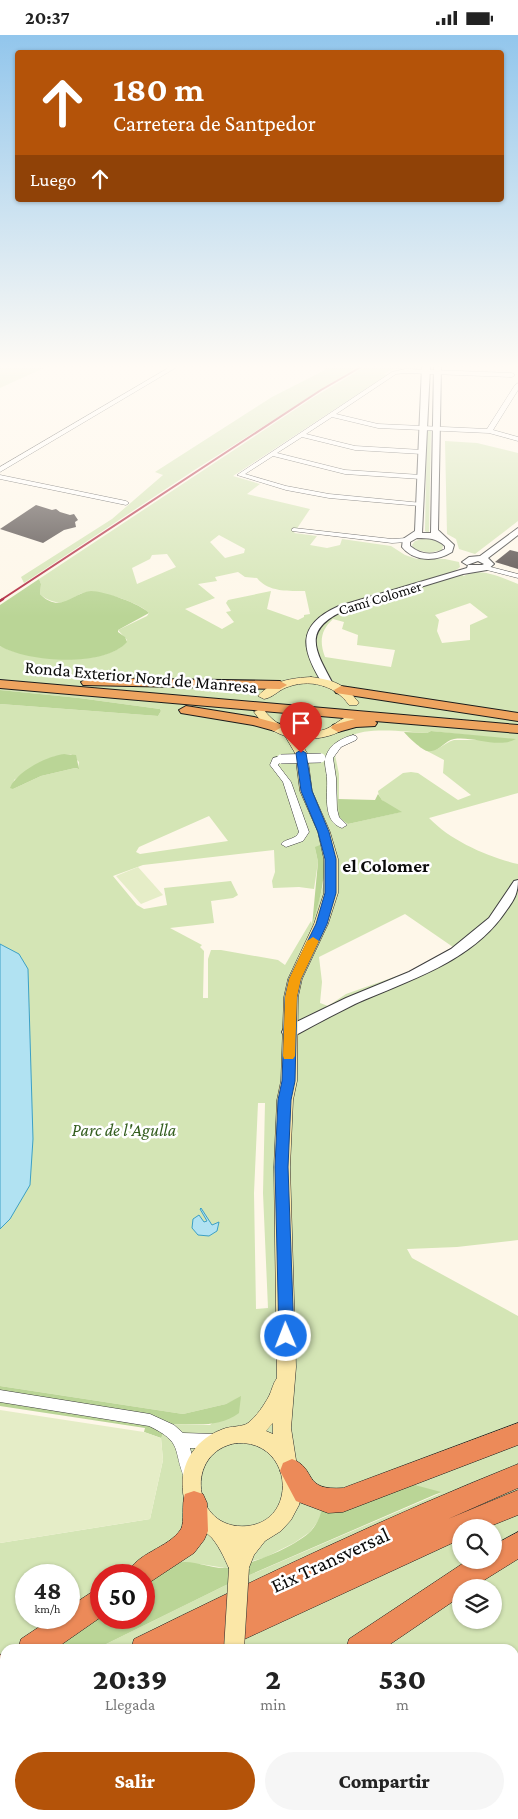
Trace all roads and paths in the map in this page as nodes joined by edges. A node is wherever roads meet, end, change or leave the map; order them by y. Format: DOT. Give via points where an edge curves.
graph roads {
  1 [pos="33,450"];
  2 [pos="278,450"];
  3 [pos="393,450"];
  4 [pos="437,450"];
  5 [pos="422,452"];
  6 [pos="272,454"];
  7 [pos="0,470"];
  8 [pos="0,477"];
  9 [pos="421,477"];
  10 [pos="126,503"];
  11 [pos="420,504"];
  12 [pos="294,530"];
  13 [pos="518,531"];
  14 [pos="440,537"];
  15 [pos="409,541"];
  16 [pos="462,558"];
  17 [pos="482,568"];
  18 [pos="518,576"];
  19 [pos="321,667"];
  20 [pos="0,677"];
  21 [pos="49,681"];
  22 [pos="305,681"];
  23 [pos="0,684"];
  24 [pos="280,685"];
  25 [pos="335,687"];
  26 [pos="78,691"];
  27 [pos="264,696"];
  28 [pos="353,703"];
  29 [pos="260,711"];
  30 [pos="518,717"];
  31 [pos="350,719"];
  32 [pos="518,721"];
  33 [pos="275,727"];
  34 [pos="338,728"];
  35 [pos="518,729"];
  36 [pos="289,732"];
  37 [pos="518,733"];
  38 [pos="318,734"];
  39 [pos="352,738"];
  40 [pos="301,753"];
  41 [pos="325,758"];
  42 [pos="342,825"];
  43 [pos="286,844"];
  44 [pos="518,884"];
  45 [pos="289,1032"];
  46 [pos="287,1367"];
  47 [pos="0,1396"];
  48 [pos="518,1434"];
  49 [pos="249,1435"];
  50 [pos="180,1439"];
  51 [pos="220,1440"];
  52 [pos="290,1465"];
  53 [pos="518,1476"];
  54 [pos="191,1478"];
  55 [pos="518,1502"];
  56 [pos="194,1503"];
  57 [pos="216,1529"];
  58 [pos="259,1532"];
  59 [pos="518,1545"];
  60 [pos="502,1554"];
  61 [pos="155,1565"];
  62 [pos="239,1568"];
  63 [pos="477,1569"];
  64 [pos="90,1609"];
  65 [pos="39,1644"];
  66 [pos="154,1644"];
  67 [pos="203,1644"];
  68 [pos="234,1644"];
  69 [pos="366,1644"];
  1 -- 7 [label="street"];
  2 -- 6 [label="street"];
  3 -- 5 [label="street"];
  4 -- 14 [label="street" via="434,531"];
  5 -- 9 [label="street"];
  6 -- 9 [label="street" via="345,472"];
  6 -- 11 [label="street" via="240,475 326,497"];
  8 -- 10 [label="street"];
  9 -- 11 [label="street"];
  11 -- 15 [label="street" via="419,531"];
  12 -- 15 [label="street"];
  13 -- 16 [label="street"];
  14 -- 15 [label="street" via="426,535"];
  14 -- 16 [label="street"];
  15 -- 16 [label="street" via="410,551 420,555"];
  16 -- 17 [label="street, Camí Colomer"];
  16 -- 17 [label="street" via="488,563"];
  16 -- 19 [label="street, Camí Colomer" via="331,613 317,625 310,639 312,653"];
  17 -- 18 [label="street"];
  19 -- 22 [label="street"];
  19 -- 25 [label="street"];
  20 -- 21 [label="highway, Ronda Exterior Nord de Manresa"];
  21 -- 24 [label="highway"];
  21 -- 32 [label="highway, Ronda Exterior Nord de Manresa"];
  22 -- 24 [label="main road"];
  22 -- 25 [label="main road"];
  23 -- 26 [label="highway, Ronda Exterior Nord de Manresa"];
  24 -- 27 [label="main road"];
  25 -- 28 [label="main road" via="349,696"];
  25 -- 30 [label="highway"];
  26 -- 33 [label="highway"];
  26 -- 35 [label="highway, Ronda Exterior Nord de Manresa"];
  29 -- 33 [label="main road" via="265,720"];
  31 -- 34 [label="main road"];
  33 -- 36 [label="main road"];
  34 -- 37 [label="highway" via="355,723 375,723"];
  34 -- 38 [label="main road"];
  36 -- 38 [label="main road"];
  36 -- 40 [label="main road"];
  38 -- 40 [label="main road" via="304,743"];
  39 -- 41 [label="street"];
  40 -- 45 [label="main road" via="306,791 324,832 331,859 331,893 321,924 295,979"];
  41 -- 42 [label="street" via="332,790 330,807"];
  41 -- 43 [label="street, bridge" via="276,760 274,765 288,782 304,832 303,836"];
  44 -- 45 [label="street" via="494,921 456,952 414,975"];
  45 -- 46 [label="main road" via="282,1167"];
  46 -- 49 [label="main road" via="279,1394 264,1422"];
  46 -- 52 [label="main road" via="282,1428"];
  47 -- 50 [label="street" via="150,1420"];
  48 -- 52 [label="highway" via="343,1500 328,1501 305,1492"];
  49 -- 51 [label="main road"];
  49 -- 52 [label="main road" via="273,1444"];
  50 -- 51 [label="street"];
  50 -- 54 [label="street"];
  51 -- 54 [label="main road" via="201,1455"];
  52 -- 58 [label="main road" via="294,1485 289,1507 273,1525"];
  53 -- 66 [label="highway, Eix Transversal" via="395,1530"];
  54 -- 56 [label="main road"];
  55 -- 67 [label="highway, Eix Transversal"];
  56 -- 57 [label="main road" via="202,1517"];
  56 -- 61 [label="highway" via="195,1531 185,1544"];
  57 -- 58 [label="main road" via="234,1535"];
  57 -- 62 [label="main road" via="228,1544"];
  58 -- 62 [label="main road" via="246,1549"];
  59 -- 60 [label="highway"];
  62 -- 68 [label="main road, bridge"];
  63 -- 69 [label="highway"];
  64 -- 65 [label="highway"];
}
